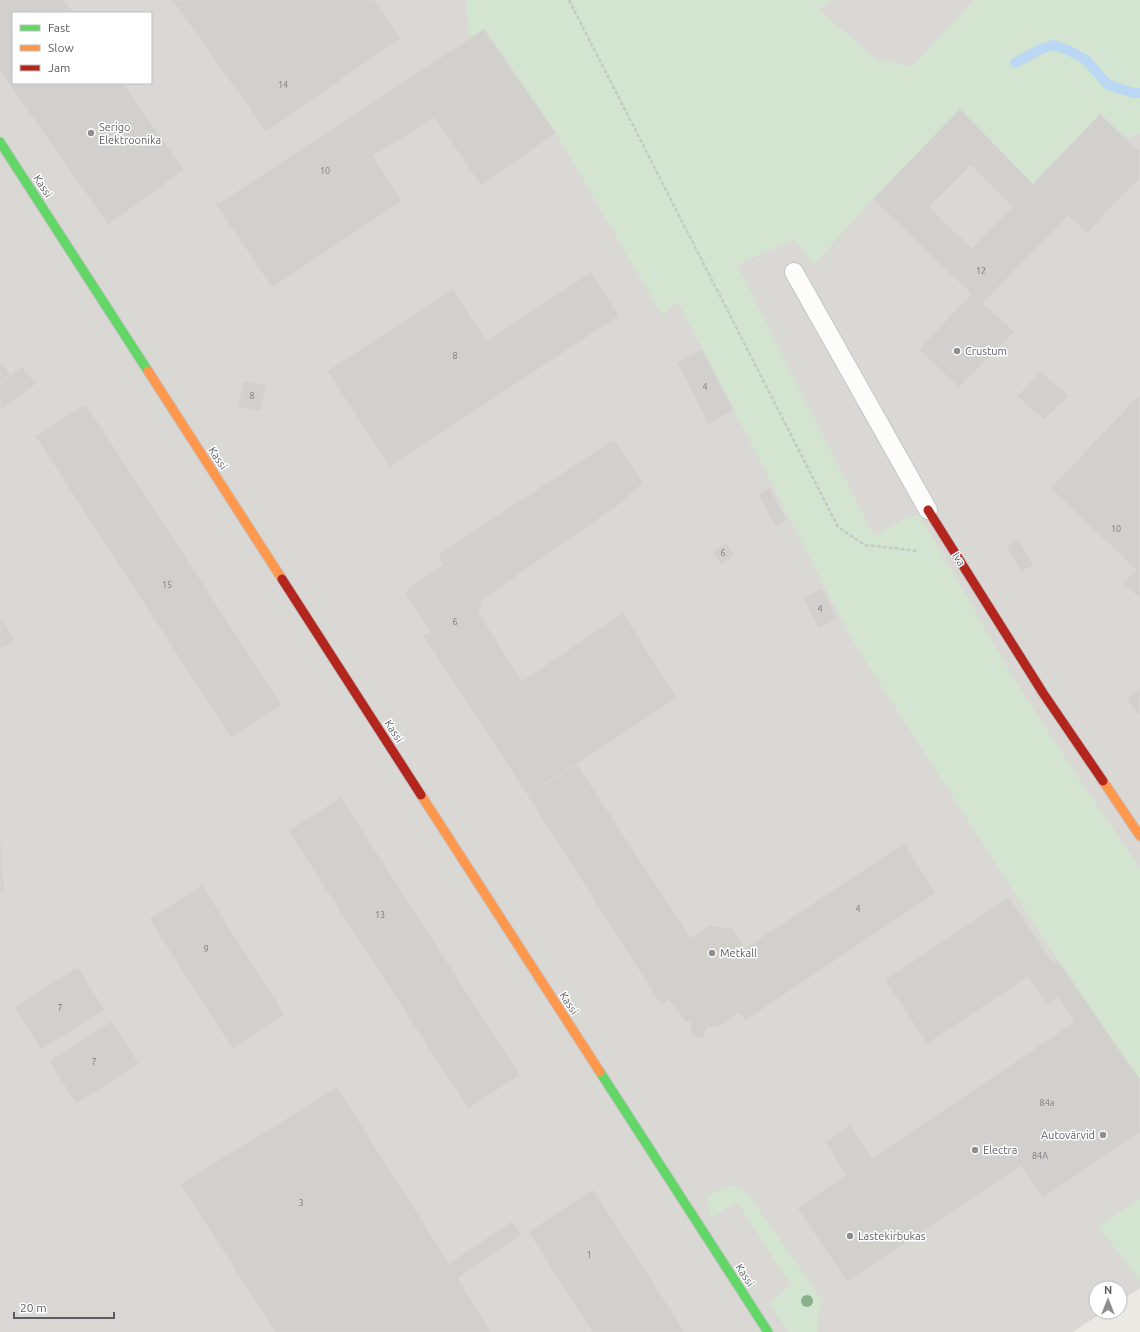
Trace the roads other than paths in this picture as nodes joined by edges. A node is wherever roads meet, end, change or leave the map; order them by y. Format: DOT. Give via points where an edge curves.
graph roads {
  1 [pos="0,142"];
  2 [pos="794,272"];
  3 [pos="928,510"];
  4 [pos="1140,836"];
  5 [pos="768,1332"];
  1 -- 5 [label="street, Kassi"];
  2 -- 3 [label="lane, Iva"];
  3 -- 4 [label="street, Iva" via="1043,693"];
}
